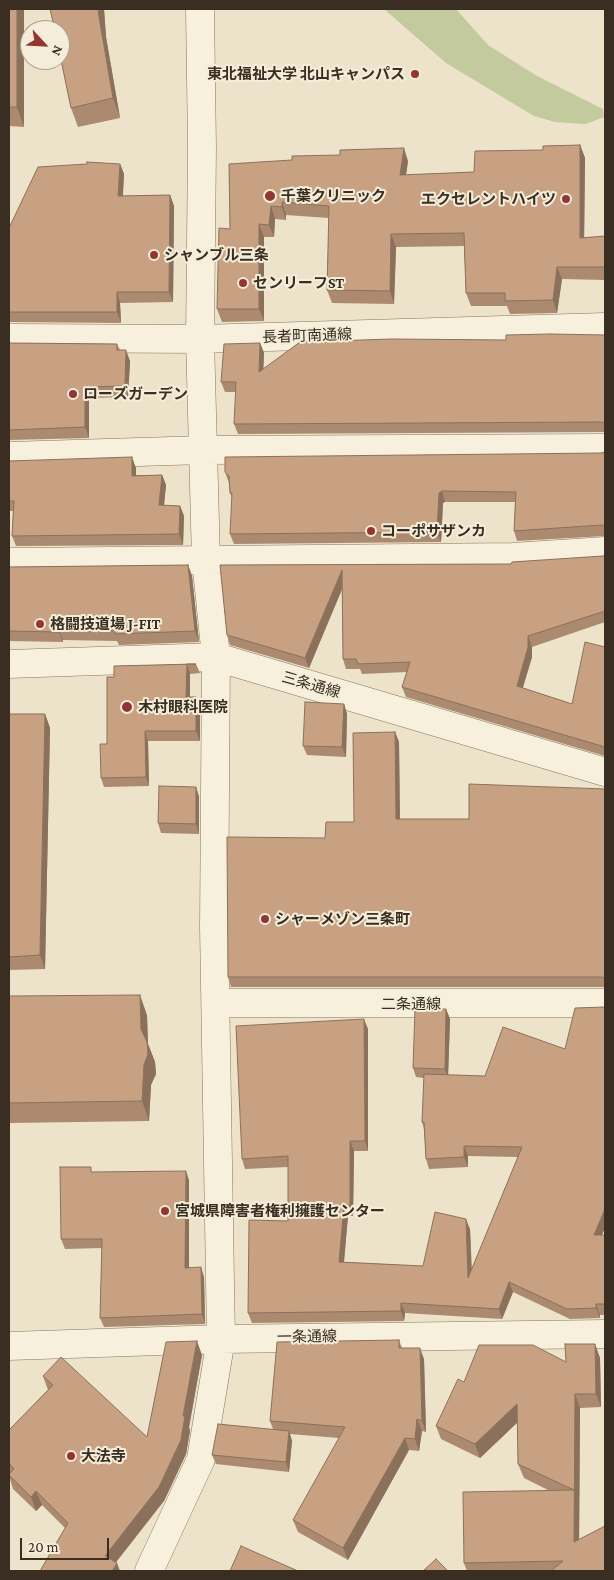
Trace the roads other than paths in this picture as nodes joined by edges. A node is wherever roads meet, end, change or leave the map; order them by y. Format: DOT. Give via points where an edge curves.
graph roads {
  1 [pos="200,9"];
  2 [pos="605,327"];
  3 [pos="9,338"];
  4 [pos="200,339"];
  5 [pos="605,448"];
  6 [pos="204,450"];
  7 [pos="9,456"];
  8 [pos="605,551"];
  9 [pos="206,560"];
  10 [pos="9,562"];
  11 [pos="216,657"];
  12 [pos="9,664"];
  13 [pos="605,772"];
  14 [pos="216,1003"];
  15 [pos="605,1003"];
  16 [pos="605,1334"];
  17 [pos="222,1338"];
  18 [pos="9,1346"];
  19 [pos="149,1571"];
  1 -- 4 [label="street"];
  2 -- 4 [label="street, 長者町南通線"];
  3 -- 4 [label="street, 長者町南通線"];
  4 -- 6 [label="street"];
  5 -- 6 [label="street"];
  6 -- 7 [label="street"];
  6 -- 9 [label="street"];
  8 -- 9 [label="street" via="512,556"];
  9 -- 10 [label="street"];
  9 -- 11 [label="street"];
  11 -- 12 [label="street, 三条通線"];
  11 -- 13 [label="street, 三条通線"];
  11 -- 14 [label="street"];
  14 -- 15 [label="street, 二条通線"];
  14 -- 17 [label="street"];
  16 -- 17 [label="street, 一条通線"];
  17 -- 18 [label="street, 一条通線"];
  17 -- 19 [label="street" via="202,1459"];
}
